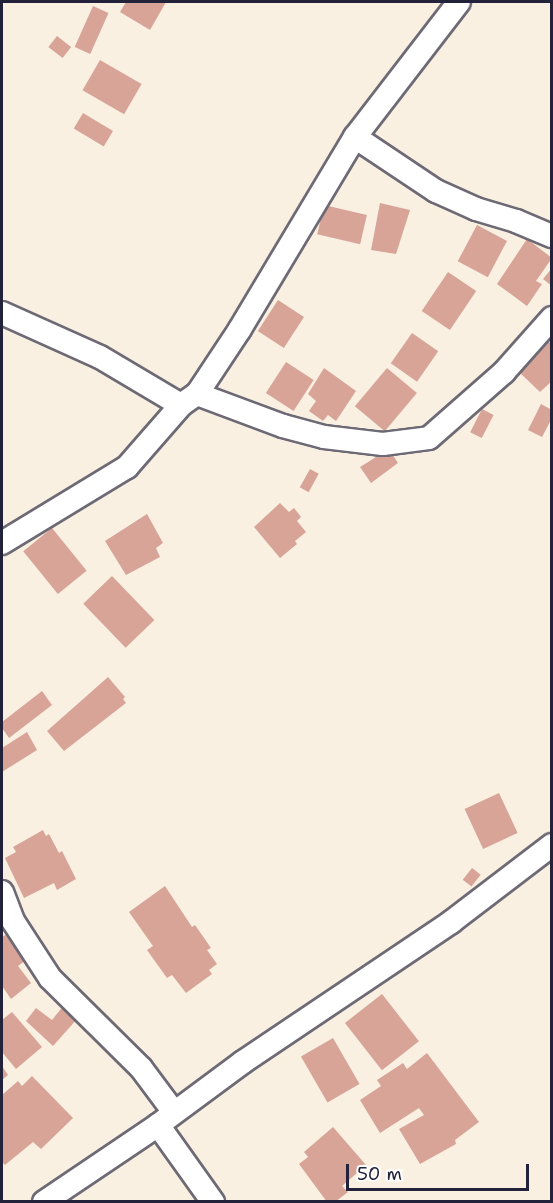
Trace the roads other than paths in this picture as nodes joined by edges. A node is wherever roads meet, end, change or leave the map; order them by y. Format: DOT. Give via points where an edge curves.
graph roads {
  1 [pos="459,2"];
  2 [pos="355,137"];
  3 [pos="552,236"];
  4 [pos="2,313"];
  5 [pos="551,319"];
  6 [pos="189,400"];
  7 [pos="2,543"];
  8 [pos="552,845"];
  9 [pos="2,892"];
  10 [pos="165,1118"];
  11 [pos="44,1202"];
  12 [pos="213,1202"];
  1 -- 2 [label="street"];
  2 -- 3 [label="street" via="435,191"];
  2 -- 6 [label="street" via="240,330"];
  4 -- 6 [label="street"];
  5 -- 6 [label="street" via="504,372 429,438 383,444 324,437"];
  6 -- 7 [label="street" via="127,467"];
  8 -- 10 [label="street" via="451,922"];
  9 -- 10 [label="street" via="13,921 50,978 141,1068"];
  10 -- 11 [label="street"];
  10 -- 12 [label="street"];
}
